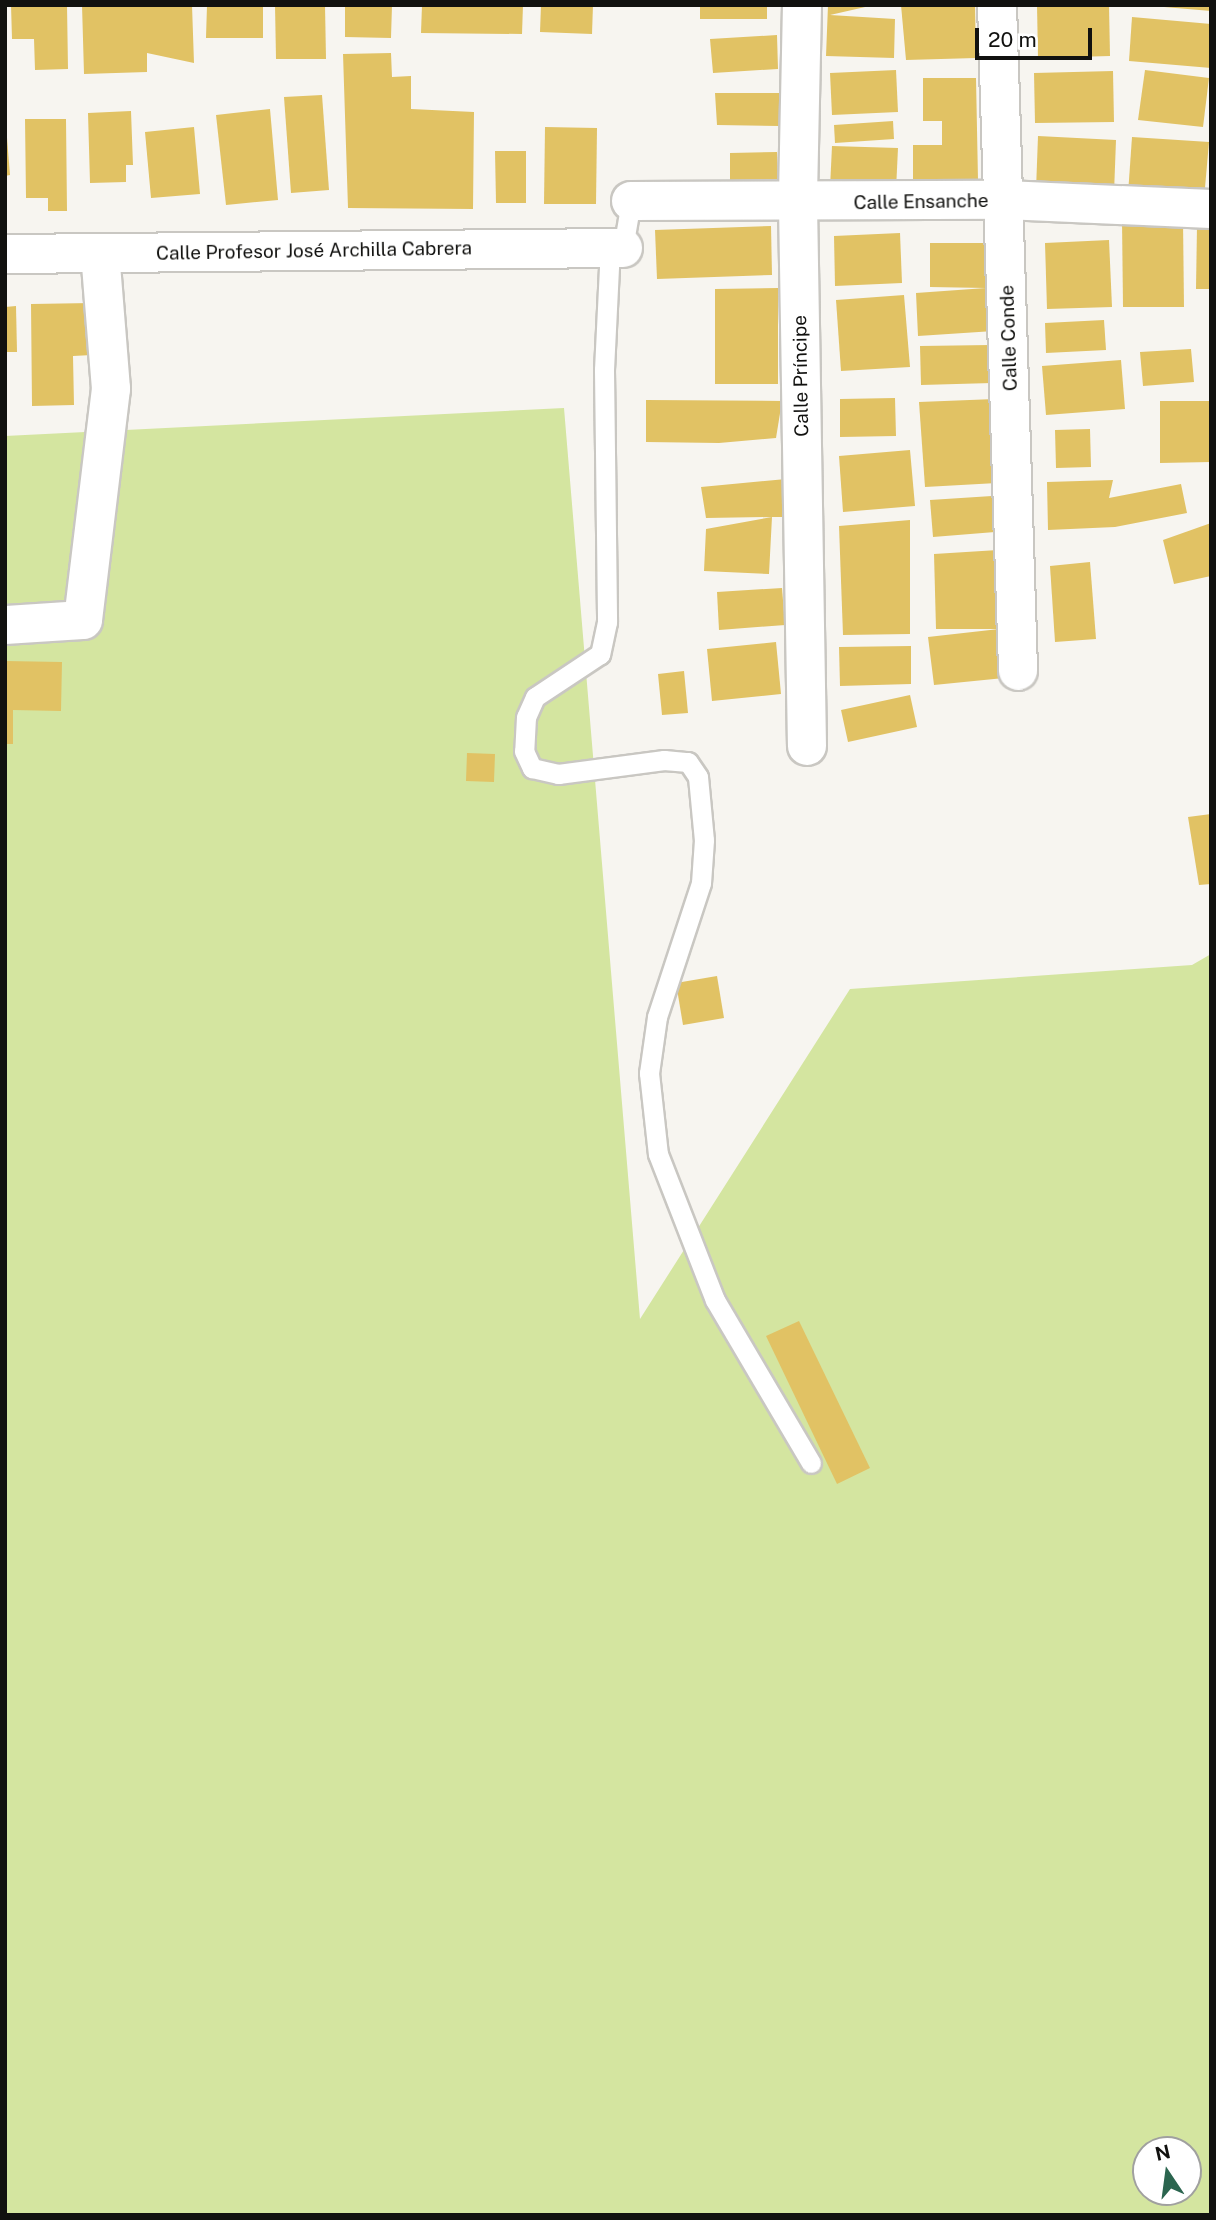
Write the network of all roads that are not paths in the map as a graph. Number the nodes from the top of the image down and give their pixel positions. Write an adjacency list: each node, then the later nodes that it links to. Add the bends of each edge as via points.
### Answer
1 (802, 5): 5 (street, Calle Príncipe)
2 (997, 5): 3 (street, Calle Conde)
3 (1005, 200): 5 (street, Calle Ensanche); 6 (street, Calle Ensanche); 11 (street, Calle Conde)
4 (631, 201): 5 (street, Calle Ensanche); 7 (lane)
5 (798, 204): 12 (street, Calle Príncipe)
6 (1211, 209)
7 (617, 248): 8 (street, Calle Profesor José Archilla Cabrera); 13 (lane, via 604,370 607,622 600,654 535,697 526,717 524,751 532,768 558,774 664,760 688,762 698,777 704,840 701,883 657,1017 649,1073 658,1154 715,1300)
8 (100, 253): 9 (street, Calle Profesor José Archilla Cabrera); 10 (street, via 111,389 83,620)
9 (5, 254)
10 (5, 625)
11 (1018, 671)
12 (807, 746)
13 (811, 1463)

